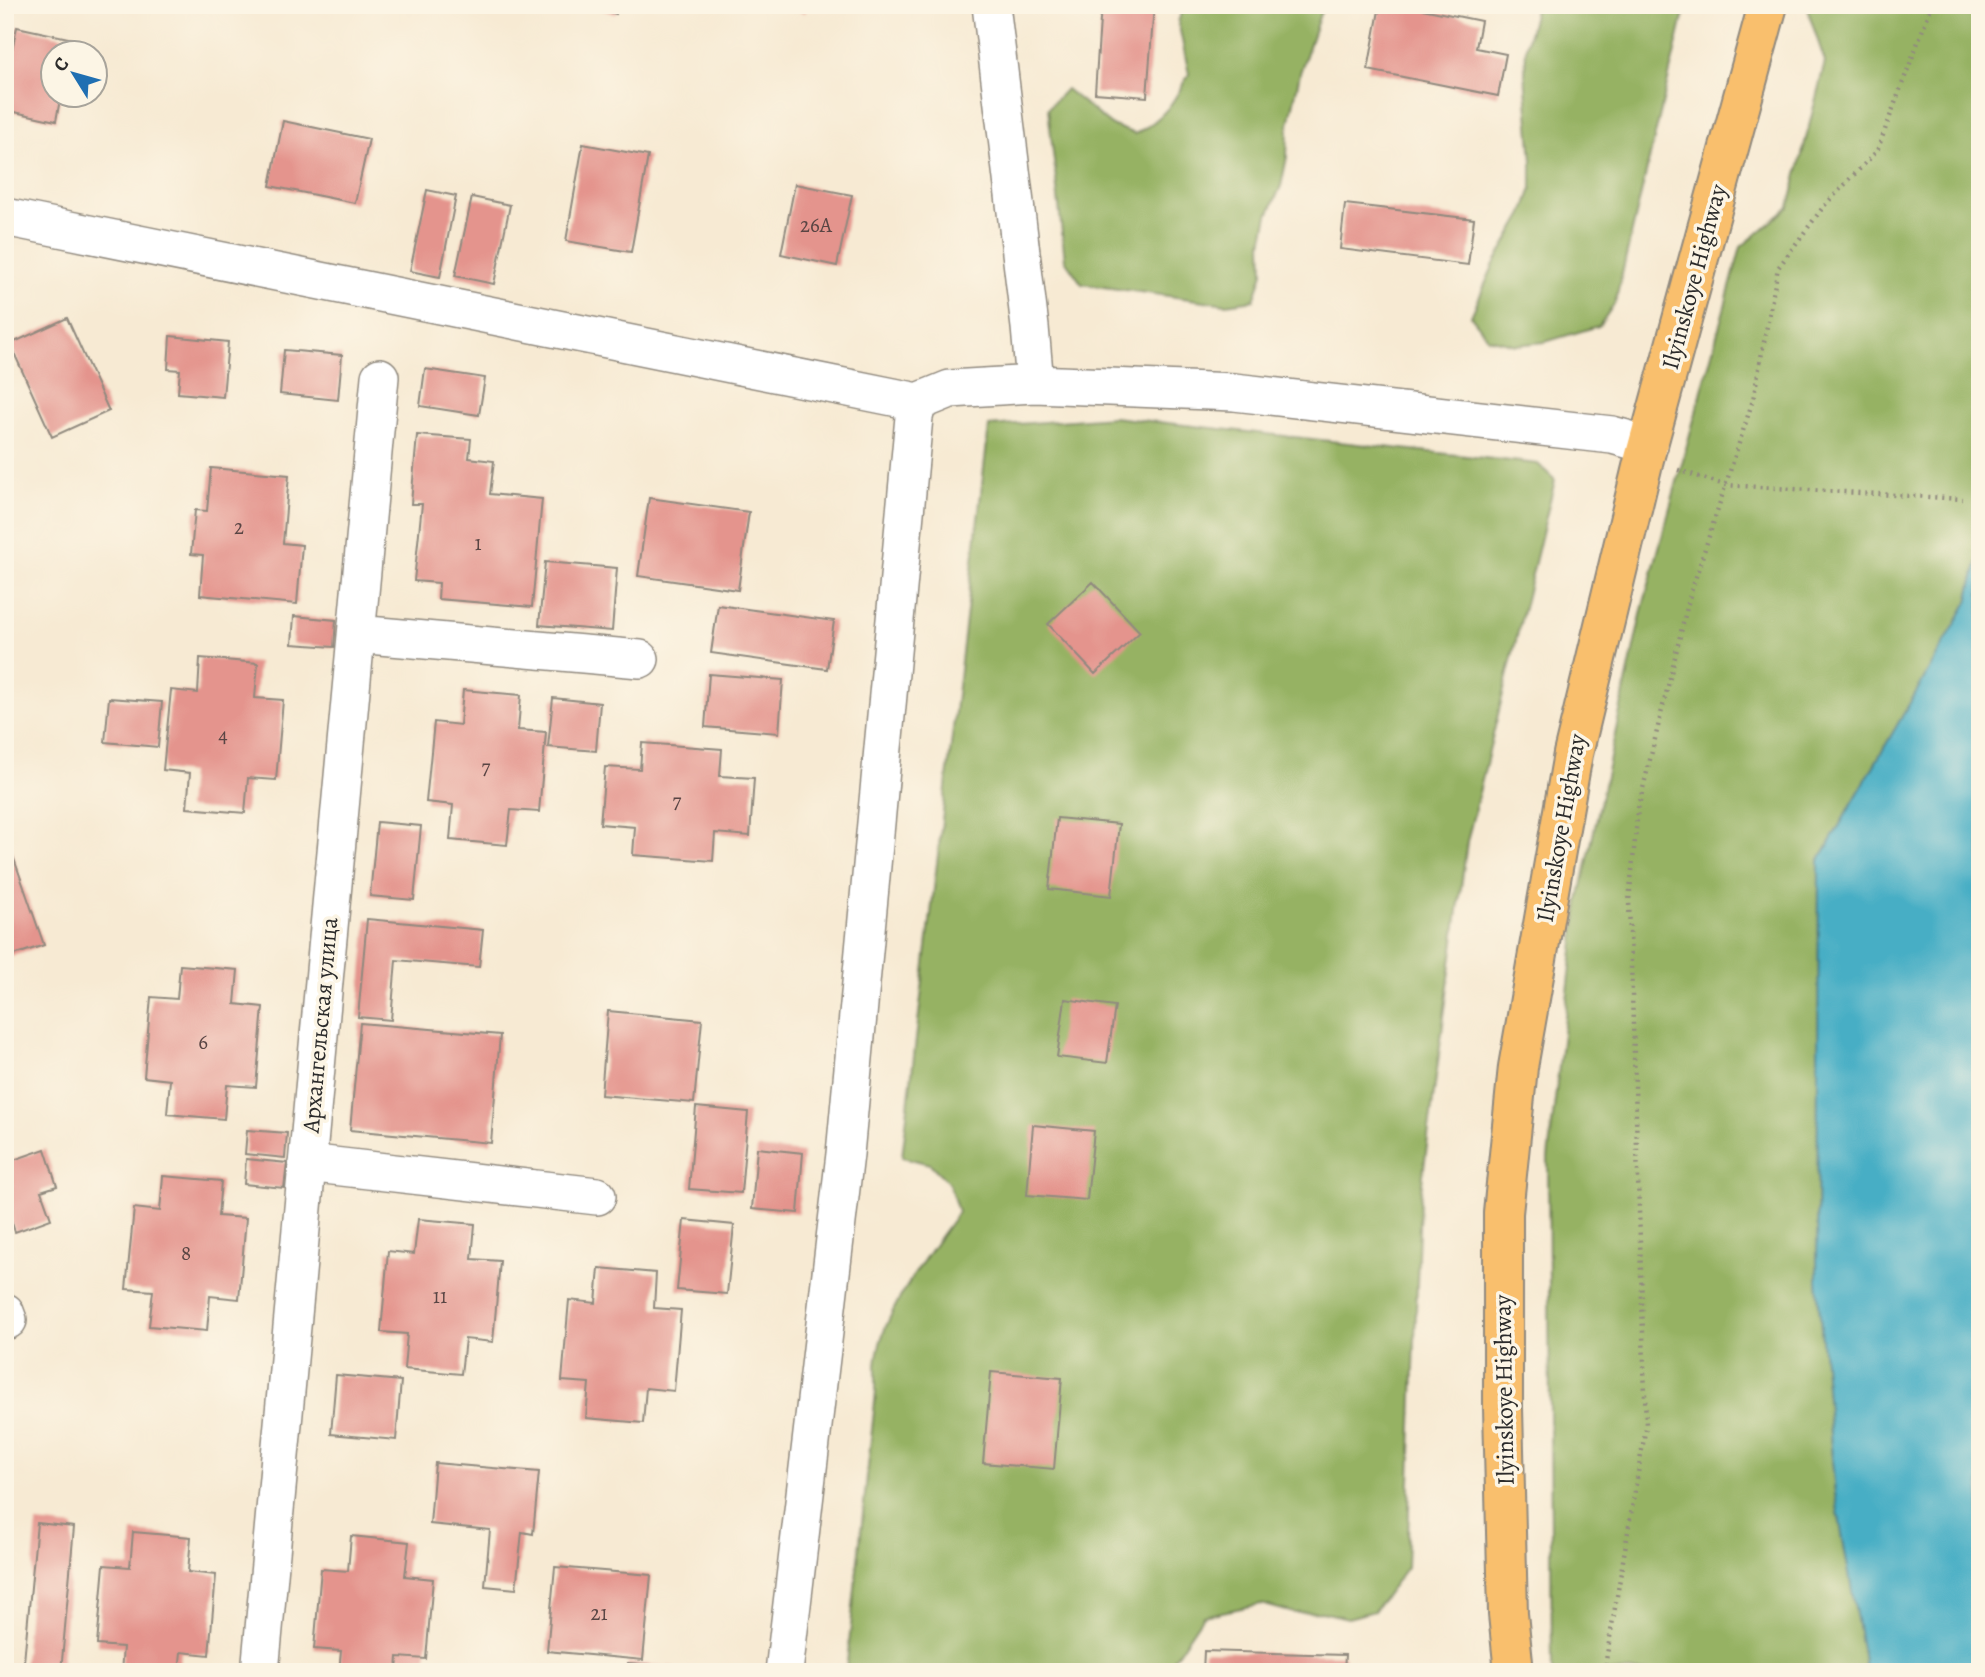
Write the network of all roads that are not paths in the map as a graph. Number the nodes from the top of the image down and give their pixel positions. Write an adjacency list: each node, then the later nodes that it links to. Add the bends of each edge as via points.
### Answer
1 (990, 5): 5 (street)
2 (1768, 5): 7 (main road, Ilyinskoye Highway)
3 (5, 217): 6 (street)
4 (380, 377): 8 (street, Архангельская улица)
5 (1035, 384): 6 (street, via 950,389); 7 (street, via 1234,392 1612,435)
6 (918, 402): 13 (street, via 845,1154)
7 (1646, 452): 14 (main road, Ilyinskoye Highway, via 1573,754 1518,1067 1503,1213 1503,1408 1508,1614)
8 (357, 634): 9 (street); 10 (street, Архангельская улица)
9 (640, 659)
10 (307, 1163): 11 (street); 12 (street, Архангельская улица)
11 (597, 1196)
12 (260, 1672)
13 (784, 1672)
14 (1514, 1672)

